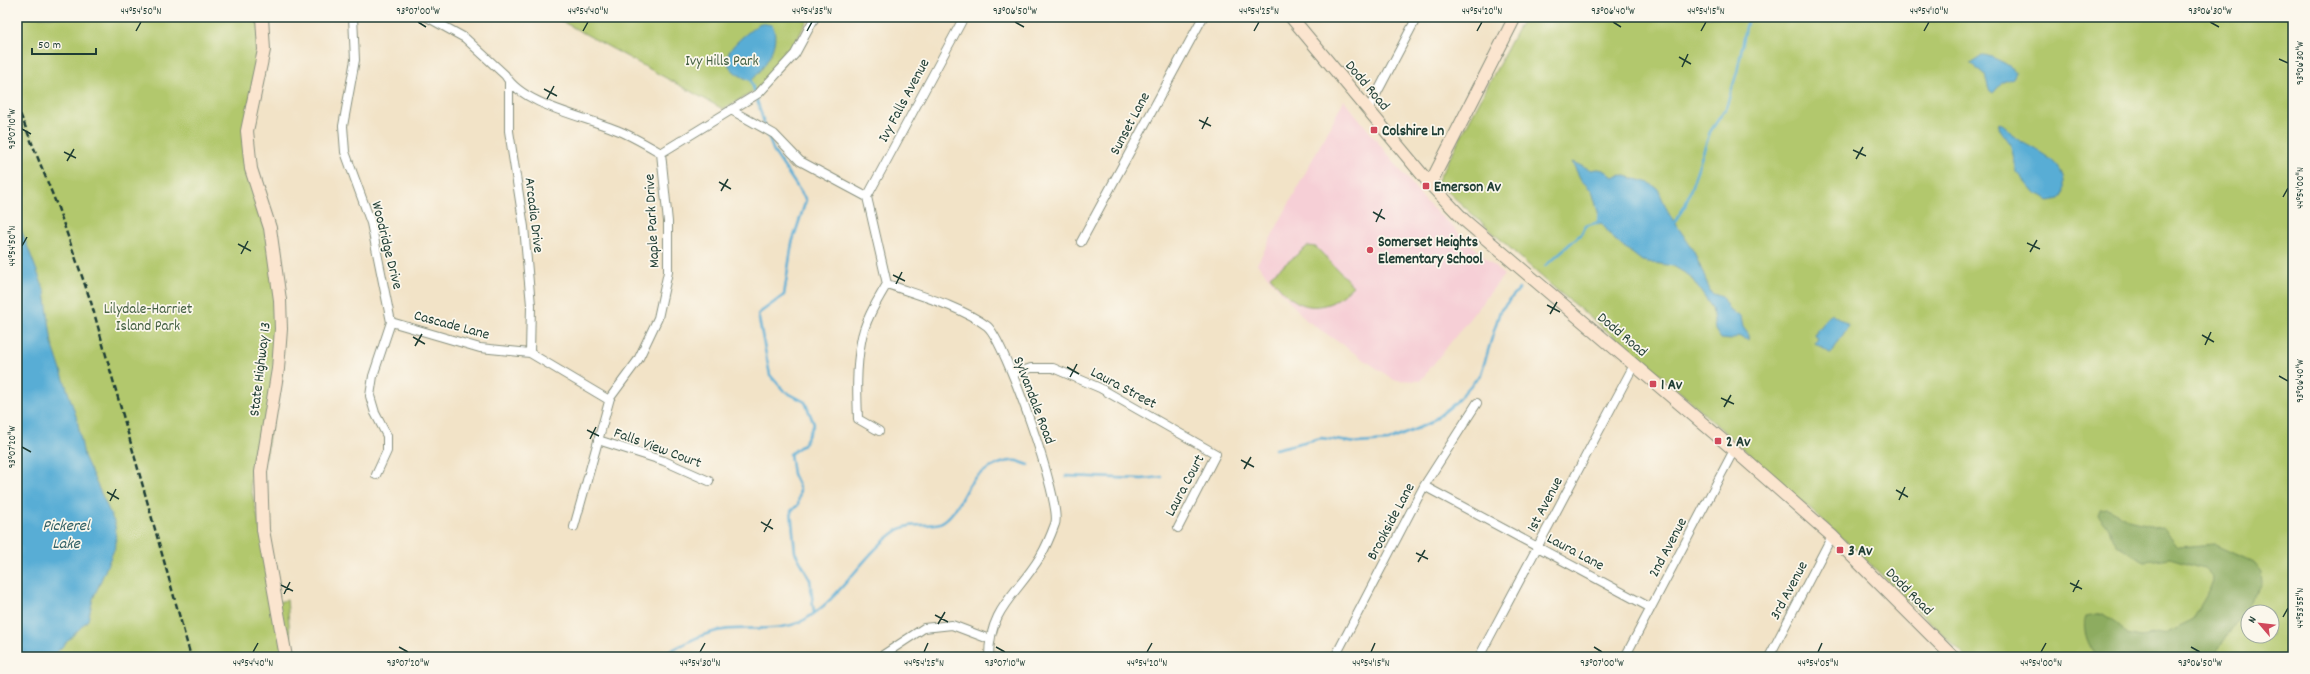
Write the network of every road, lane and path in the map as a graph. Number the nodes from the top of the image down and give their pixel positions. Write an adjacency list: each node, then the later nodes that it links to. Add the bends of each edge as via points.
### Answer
1 (262, 17): 37 (main road, State Highway 13, via 264,50 247,131 252,169 270,228 280,300 282,329 278,369 261,472 263,530)
2 (353, 17): 18 (street, Woodridge Drive, via 355,60 343,126 345,152 371,223)
3 (427, 17): 10 (street, via 465,38 505,75)
4 (815, 17): 11 (street, via 795,54 759,93)
5 (964, 17): 15 (street, Ivy Falls Avenue)
6 (1202, 17): 16 (street, Sunset Lane)
7 (1291, 17): 12 (main road, Dodd Road)
8 (1417, 17): 12 (street)
9 (1515, 17): 14 (main road)
10 (509, 82): 13 (street, via 545,106 624,133); 19 (street, Arcadia Drive, via 509,132 524,227 531,305)
11 (731, 110): 13 (street); 15 (street, via 774,134 800,161)
12 (1368, 110): 14 (main road, Dodd Road)
13 (661, 153): 22 (street, Maple Park Drive, via 668,222 668,272 658,318 638,360)
14 (1430, 184): 20 (main road, Dodd Road, via 1469,225)
15 (867, 197): 17 (street)
16 (1081, 242)
17 (887, 284): 21 (street, Sylvandale Road, via 962,312 988,327); 24 (street, via 875,305 861,341 857,380 858,419)
18 (391, 322): 19 (street, Cascade Lane, via 480,348); 28 (street, Woodridge Drive, via 373,376 370,396 387,436 387,451)
19 (530, 353): 22 (street, Cascade Lane, via 608,400)
20 (1634, 365): 26 (main road, Dodd Road); 34 (street, 1st Avenue)
21 (1013, 374): 27 (street, Laura Street, via 1031,368 1052,368 1100,388); 36 (street, Sylvandale Road, via 1051,488 1056,522 1040,558 1001,607)
22 (610, 398): 25 (street, Maple Park Drive)
23 (1477, 403): 30 (street, Brookside Lane)
24 (879, 431)
25 (598, 440): 29 (street, Falls View Court, via 664,461); 31 (street, Maple Park Drive)
26 (1734, 450): 33 (main road, Dodd Road); 35 (street, 2nd Avenue)
27 (1216, 454): 32 (street, Laura Court)
28 (376, 475)
29 (708, 481)
30 (1424, 486): 34 (street, Laura Lane); 40 (street, Brookside Lane)
31 (574, 527)
32 (1178, 528)
33 (1832, 536): 43 (street, 3rd Avenue); 44 (main road, Dodd Road)
34 (1537, 547): 35 (street, Laura Lane); 41 (street, 1st Avenue)
35 (1651, 608): 42 (street, 2nd Avenue)
36 (989, 639): 38 (street, via 952,625 924,628); 39 (street, Sylvandale Road)
37 (286, 657)
38 (880, 657)
39 (989, 657)
40 (1335, 657)
41 (1479, 657)
42 (1625, 657)
43 (1769, 657)
44 (1953, 657)

